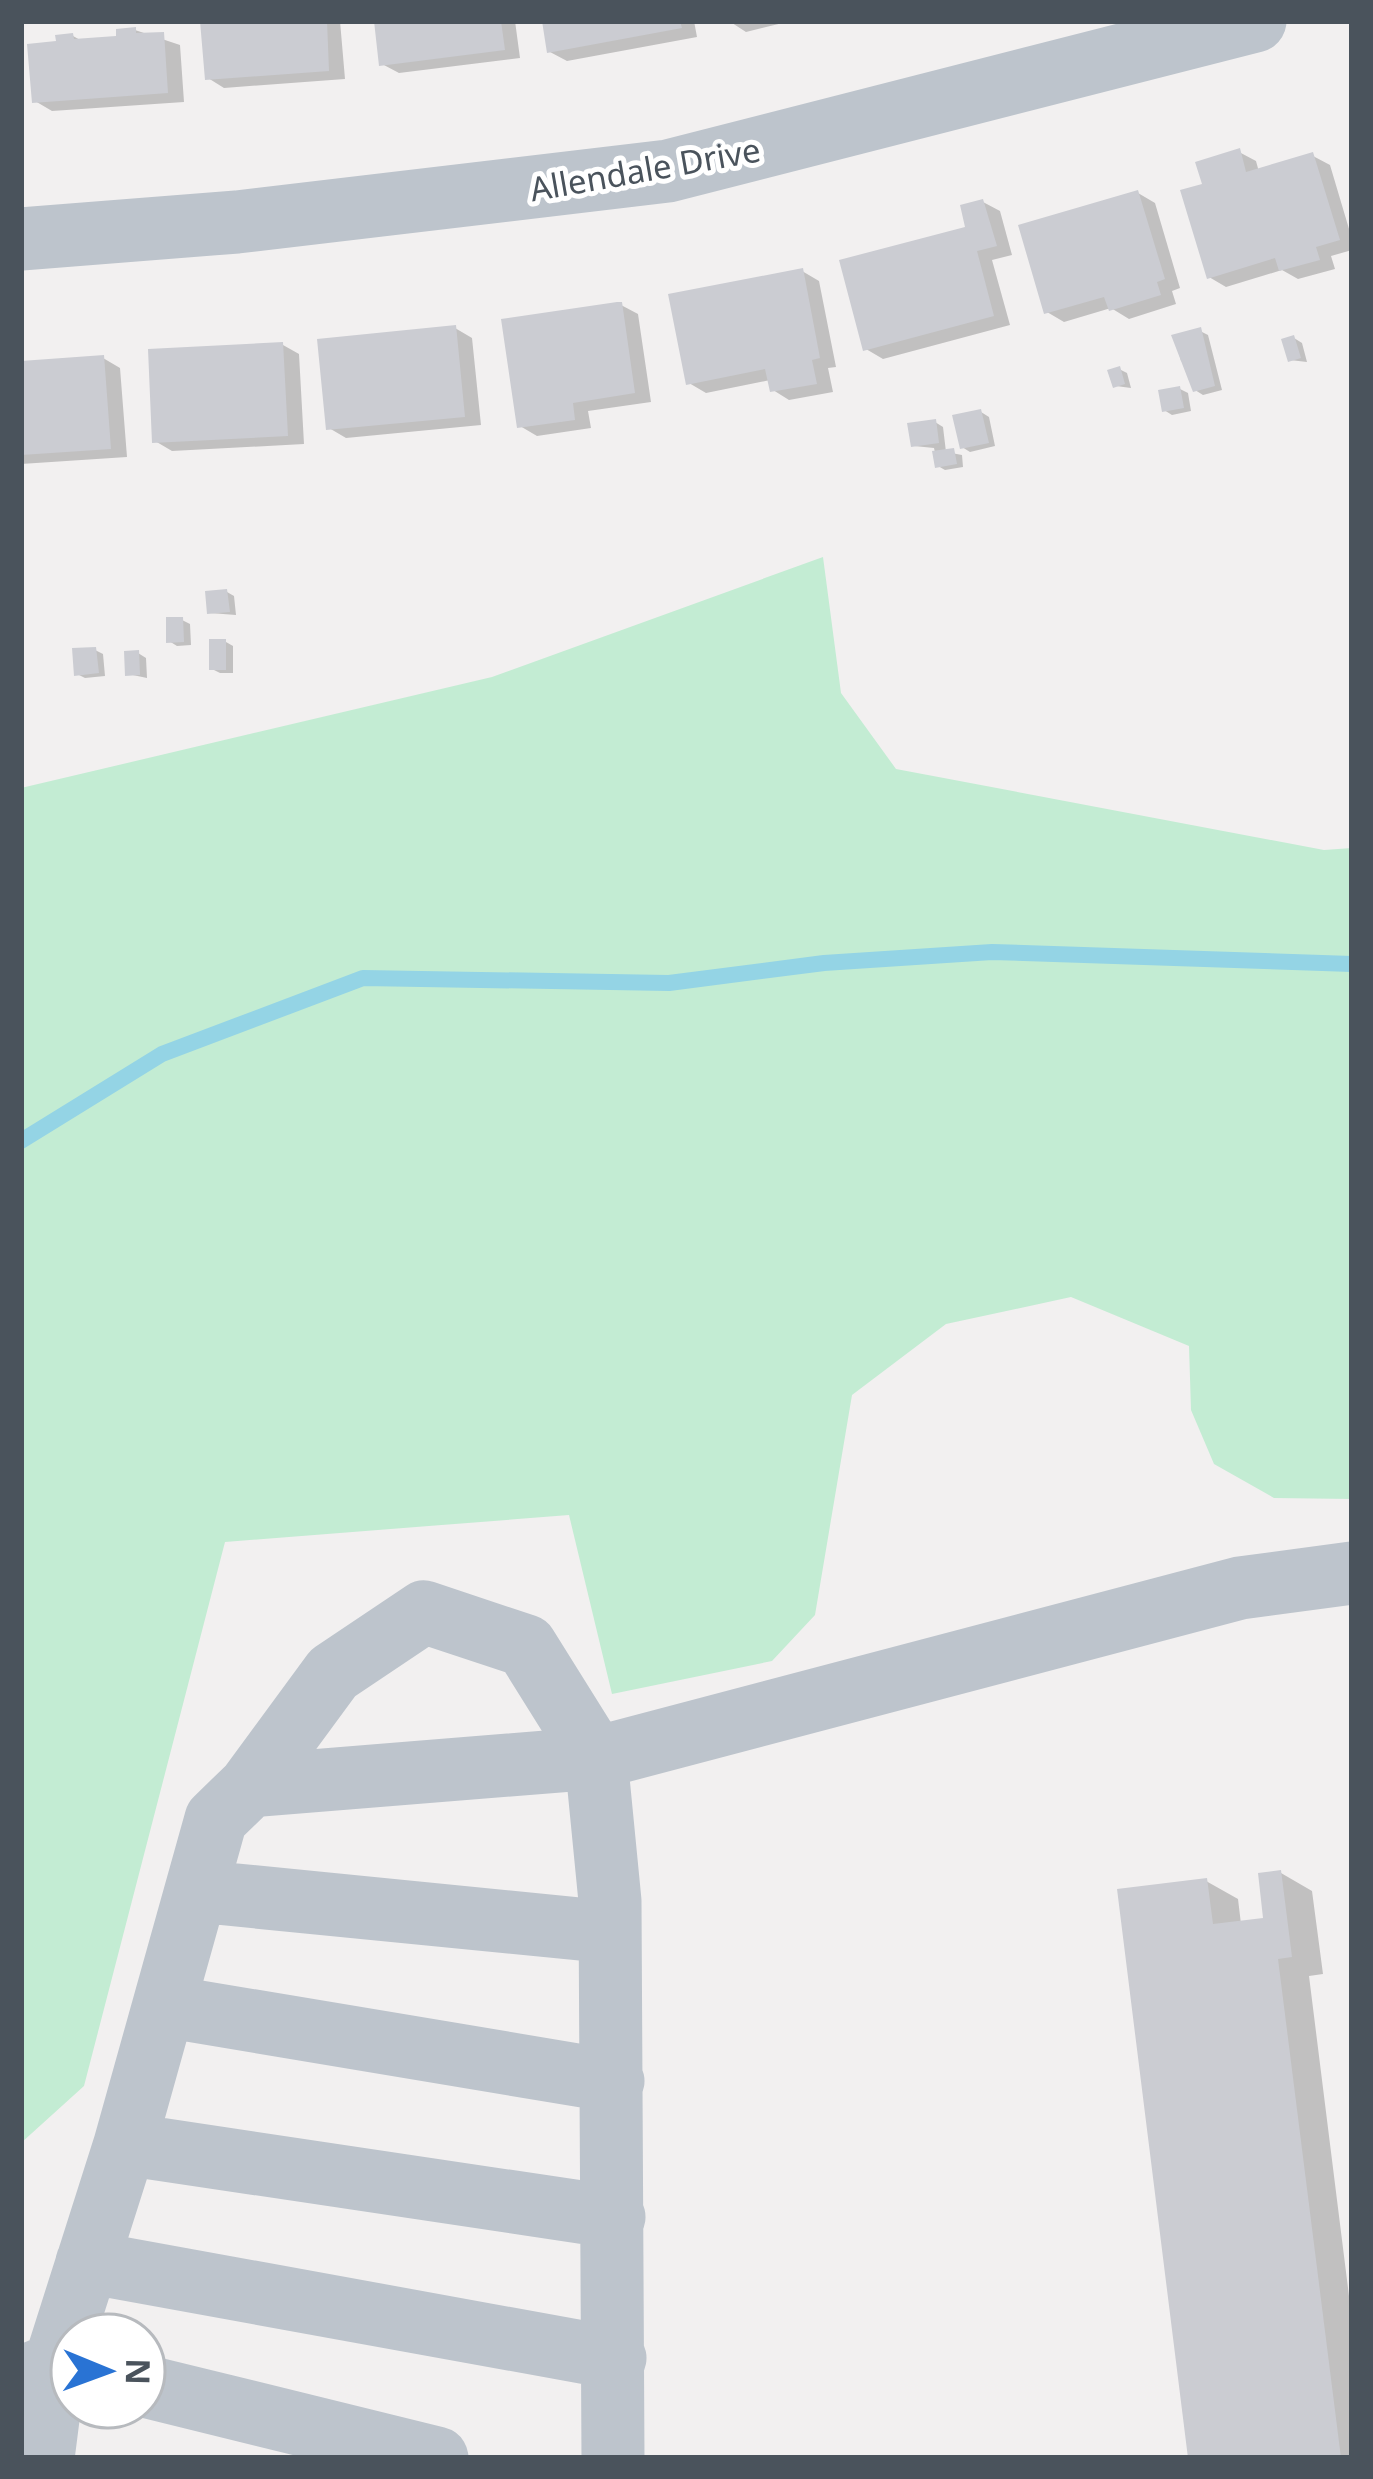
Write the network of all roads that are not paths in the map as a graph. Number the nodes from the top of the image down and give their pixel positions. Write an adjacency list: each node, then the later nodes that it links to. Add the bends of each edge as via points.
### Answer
1 (1255, 21): 2 (street, Allendale Drive, via 668,171 284,218)
2 (21, 239)
3 (1352, 1573): 4 (street, via 1240,1588)
4 (596, 1757): 5 (street); 5 (street, via 526,1646 424,1612 333,1673); 7 (street)
5 (250, 1786): 6 (street, via 216,1819)
6 (196, 1892): 7 (street); 8 (street)
7 (610, 1932): 9 (street)
8 (164, 2006): 9 (street); 10 (street)
9 (613, 2080): 11 (street)
10 (125, 2144): 11 (street); 12 (street)
11 (614, 2217): 14 (street)
12 (87, 2262): 13 (street); 14 (street)
13 (70, 2311)
14 (615, 2358): 19 (street)
15 (48, 2385): 17 (street)
16 (168, 2392): 18 (street)
17 (43, 2458)
18 (437, 2458)
19 (613, 2458)

